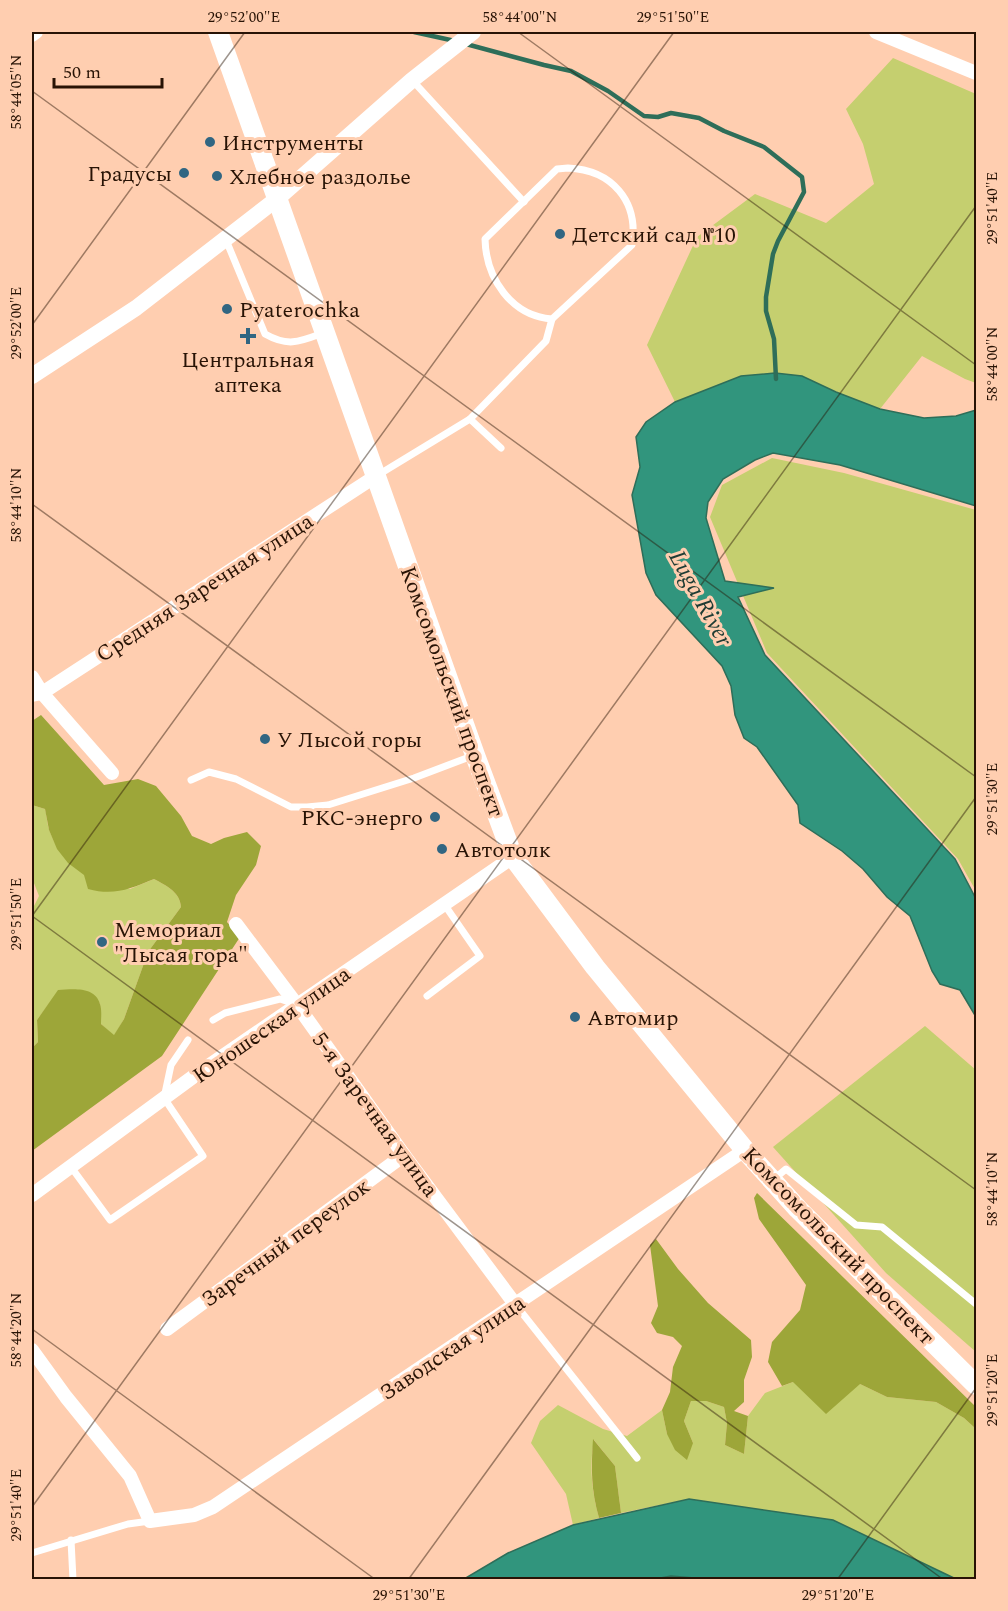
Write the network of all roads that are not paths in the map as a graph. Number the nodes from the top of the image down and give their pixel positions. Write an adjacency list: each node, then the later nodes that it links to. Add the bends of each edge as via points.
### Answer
1 (36, 32): 5 (street)
2 (218, 32): 8 (main road, Комсомольский проспект)
3 (473, 32): 7 (street)
4 (876, 32): 6 (street)
5 (32, 35)
6 (976, 73)
7 (412, 80): 8 (street); 9 (lane)
8 (278, 198): 10 (street); 12 (main road, Комсомольский проспект)
9 (524, 202): 11 (lane, via 485,239 487,261 510,300 530,314); 11 (lane, via 557,169 579,168 609,181 623,196 632,215 632,245)
10 (225, 238): 12 (lane, via 265,334 288,343); 13 (street, via 136,308)
11 (552, 319): 14 (lane, via 546,341)
12 (325, 332): 16 (main road, Комсомольский проспект)
13 (32, 376)
14 (470, 419): 15 (lane); 16 (lane)
15 (501, 448)
16 (376, 476): 18 (street, Средняя Заречная улица); 19 (main road, Комсомольский проспект)
17 (32, 677): 18 (street)
18 (37, 694): 20 (street)
19 (475, 755): 21 (lane, via 328,805 291,807 236,779 209,772); 22 (main road, Комсомольский проспект)
20 (111, 773)
21 (191, 780)
22 (513, 857): 23 (street, Юношеская улица); 30 (main road, Комсомольский проспект, via 595,967)
23 (444, 904): 25 (lane, via 480,956); 26 (street, Юношеская улица)
24 (236, 924): 26 (street, 5-я Заречная улица)
25 (427, 996)
26 (297, 1005): 27 (lane, via 280,999 225,1013); 29 (street, Юношеская улица); 31 (street, 5-я Заречная улица)
27 (213, 1020)
28 (188, 1040): 29 (lane, via 171,1065)
29 (164, 1098): 32 (street, Юношеская улица); 32 (lane, via 203,1156 110,1220)
30 (745, 1150): 33 (main road, Комсомольский проспект); 35 (street, Заводская улица)
31 (404, 1155): 35 (street, 5-я Заречная улица); 37 (street, Заречный переулок)
32 (71, 1167): 34 (street, Юношеская улица)
33 (772, 1181): 36 (lane, via 786,1169 856,1225 882,1227); 39 (main road, Комсомольский проспект)
34 (32, 1195)
35 (515, 1304): 40 (lane); 41 (street, Заводская улица, via 213,1507 194,1515)
36 (976, 1304)
37 (167, 1329)
38 (32, 1350): 41 (street, via 130,1476)
39 (976, 1385)
40 (637, 1458)
41 (150, 1521): 42 (lane)
42 (71, 1540): 43 (lane); 44 (lane)
43 (32, 1553)
44 (73, 1580)

